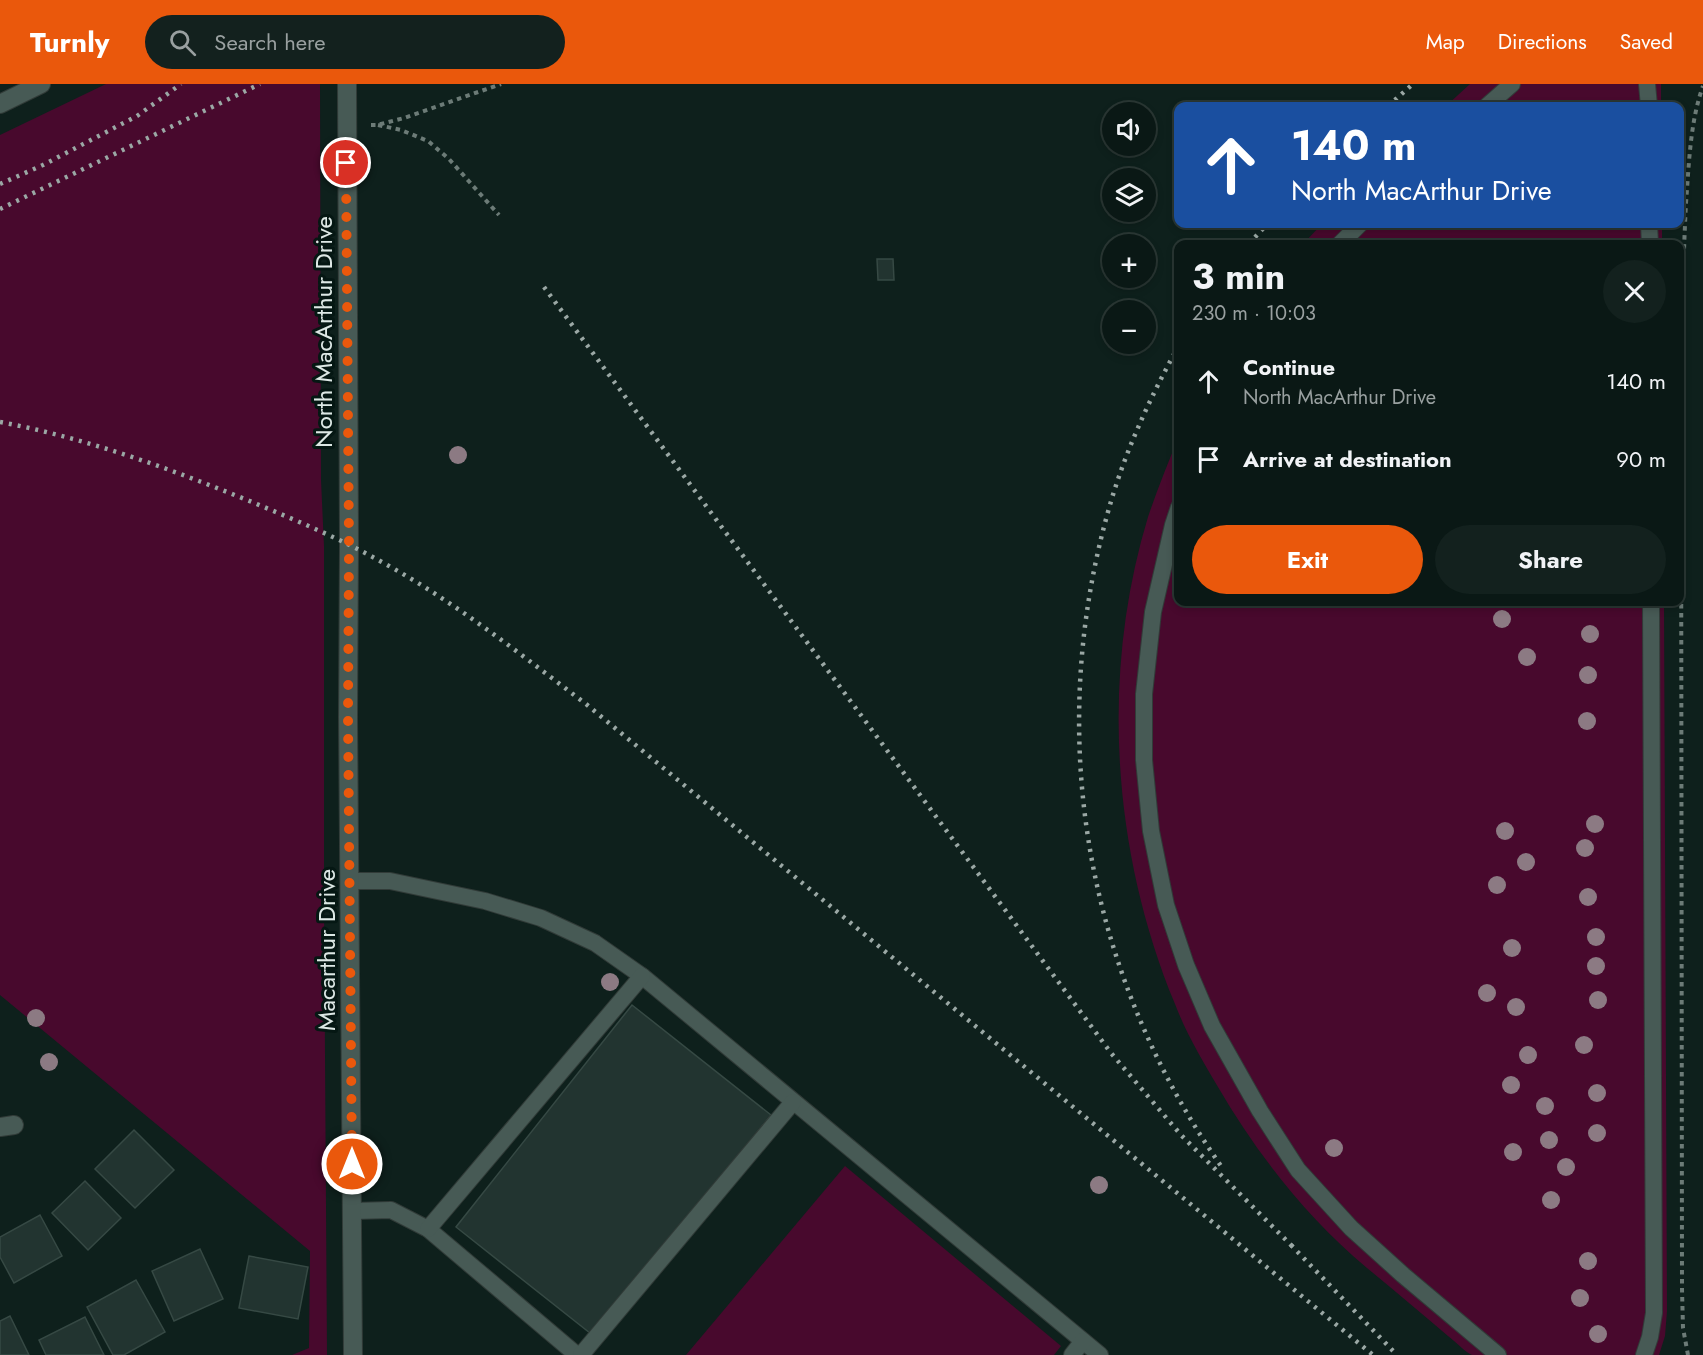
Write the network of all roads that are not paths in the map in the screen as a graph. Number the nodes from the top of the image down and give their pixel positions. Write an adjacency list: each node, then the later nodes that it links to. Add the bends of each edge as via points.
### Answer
1 (41, 84): 7 (main road)
2 (347, 84): 11 (main road, North MacArthur Drive)
3 (1512, 84): 5 (lane)
4 (1647, 84): 6 (lane)
5 (1492, 102)
6 (1649, 102)
7 (0, 104)
8 (1356, 228): 9 (lane)
9 (1344, 240)
10 (1174, 522): 23 (lane, via 1153,612 1144,694 1144,760 1151,831 1166,905 1186,965 1212,1026 1298,1170 1351,1228)
11 (349, 545): 13 (main road, Macarthur Drive)
12 (1651, 606): 24 (lane, via 1654,1313)
13 (351, 881): 14 (lane, via 390,881 542,918 595,943); 16 (main road, Macarthur Drive)
14 (642, 976): 15 (lane); 17 (lane)
15 (793, 1102): 18 (lane); 20 (lane)
16 (353, 1211): 17 (lane, via 391,1210); 19 (main road, Macarthur Drive)
17 (428, 1229): 20 (lane)
18 (1083, 1341): 21 (lane); 22 (lane)
19 (353, 1355)
20 (579, 1355)
21 (1072, 1355)
22 (1100, 1355)
23 (1498, 1355)
24 (1644, 1355)

